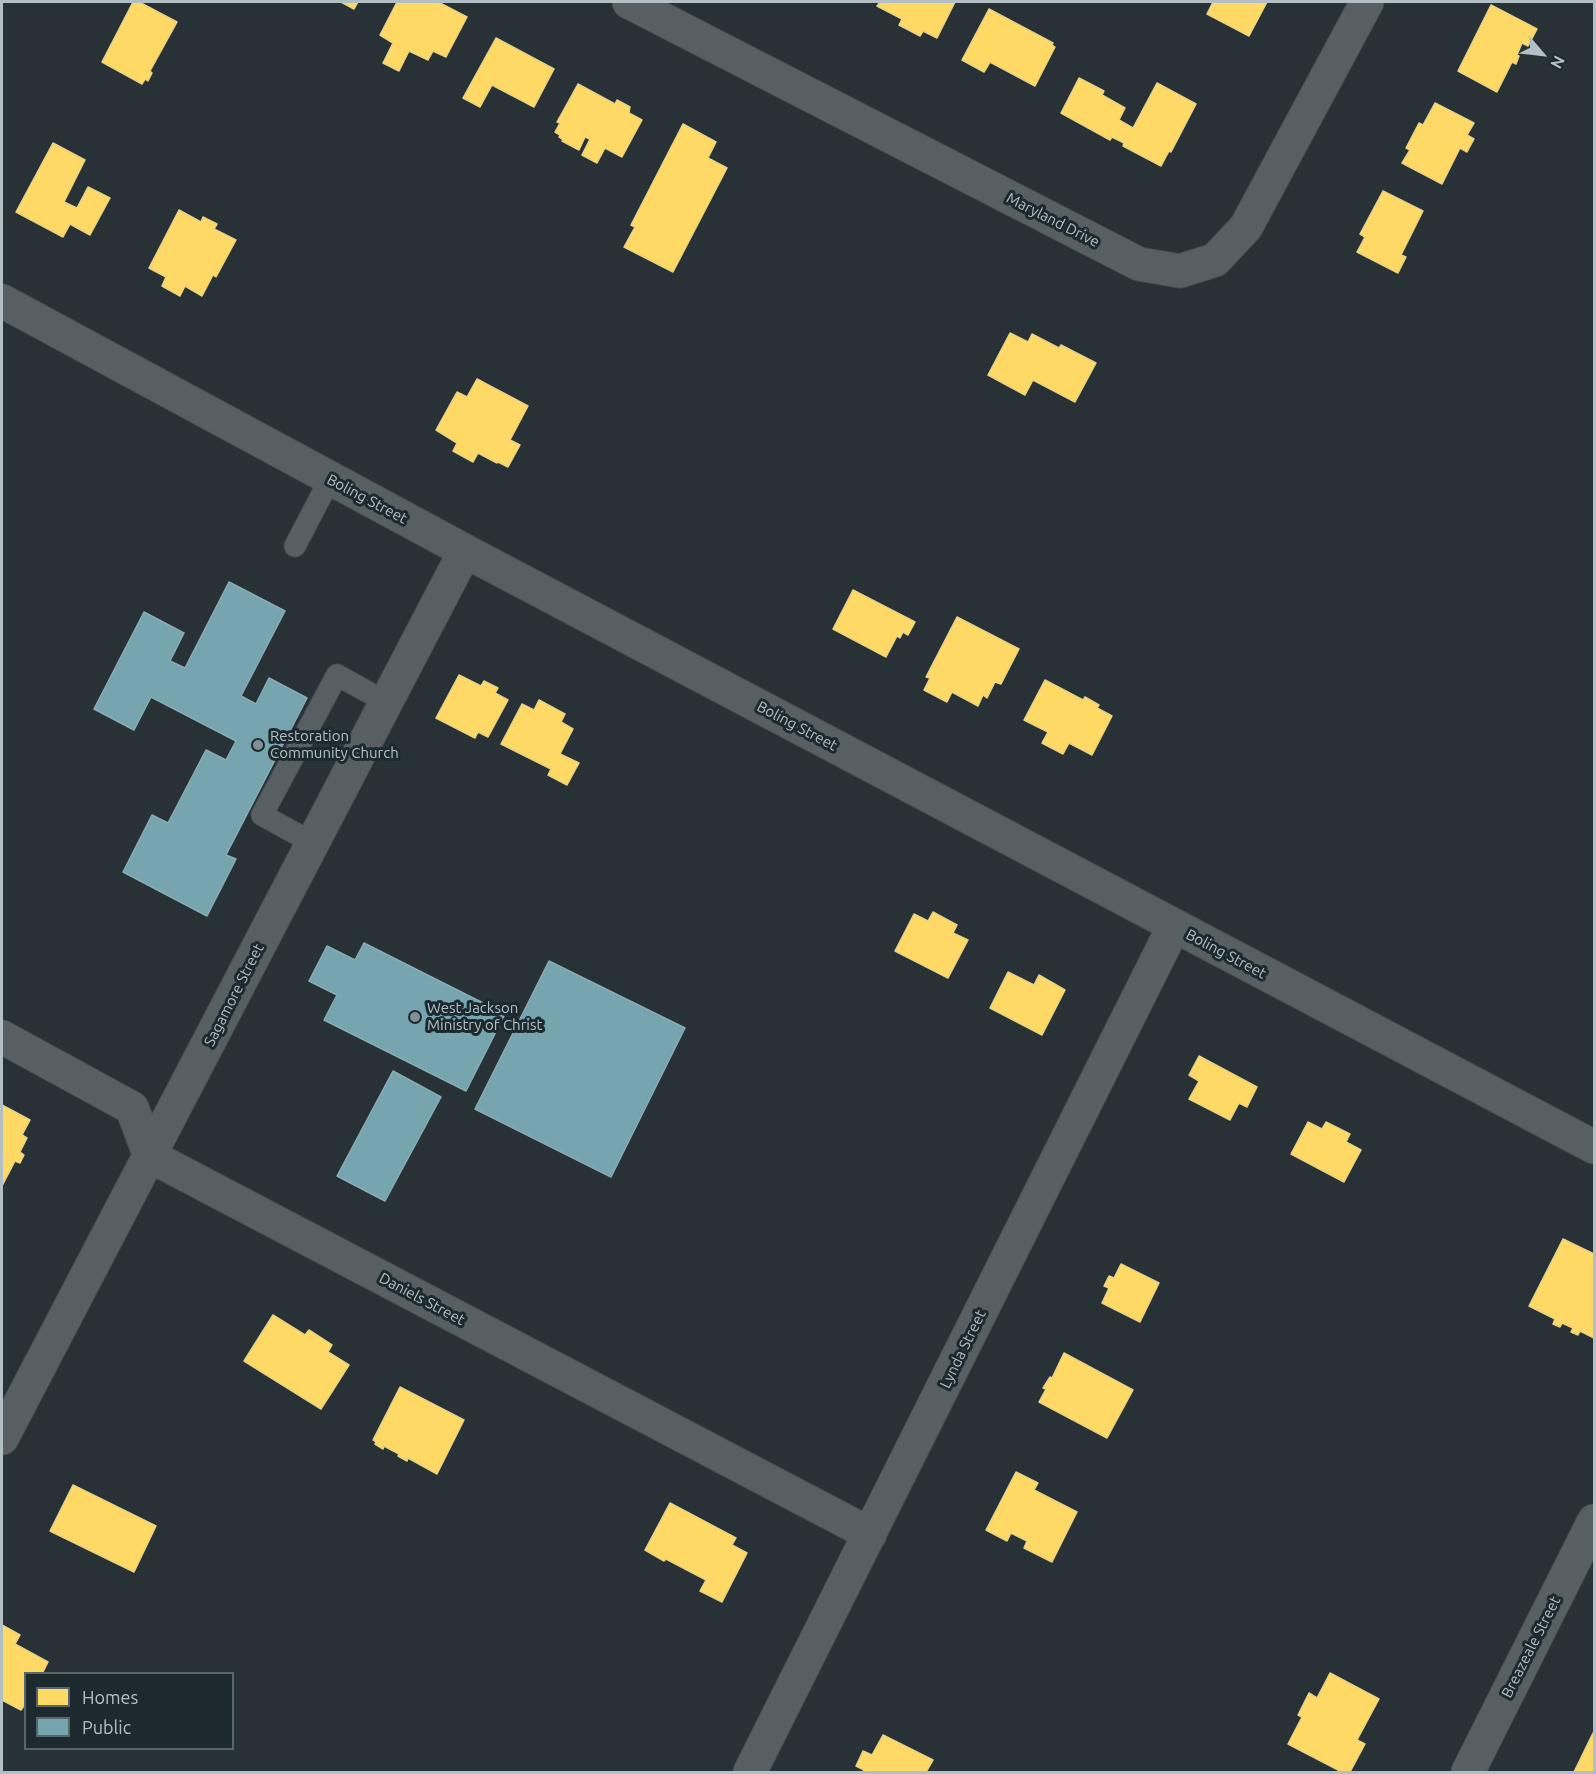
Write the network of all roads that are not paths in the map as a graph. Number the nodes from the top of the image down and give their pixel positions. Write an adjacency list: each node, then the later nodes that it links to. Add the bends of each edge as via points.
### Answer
1 (629, 2): 2 (street, Maryland Drive, via 1139,264 1180,271 1215,260 1246,227)
2 (1367, 2)
3 (2, 301): 4 (street, Boling Street)
4 (330, 479): 5 (lane); 6 (street, Boling Street)
5 (295, 546)
6 (465, 551): 7 (street, Sagamore Street); 9 (street, Boling Street)
7 (386, 702): 8 (street, Sagamore Street); 8 (lane, via 337,675 262,815)
8 (313, 843): 12 (street, Sagamore Street)
9 (1174, 926): 11 (street, Boling Street); 15 (street, Lynda Street)
10 (2, 1037): 12 (street, via 132,1108)
11 (1594, 1147)
12 (150, 1156): 13 (street, Sagamore Street); 15 (street, Daniels Street)
13 (2, 1438)
14 (1594, 1521): 17 (street, Breazeale Street)
15 (870, 1534): 16 (street, Lynda Street)
16 (750, 1773)
17 (1468, 1773)

